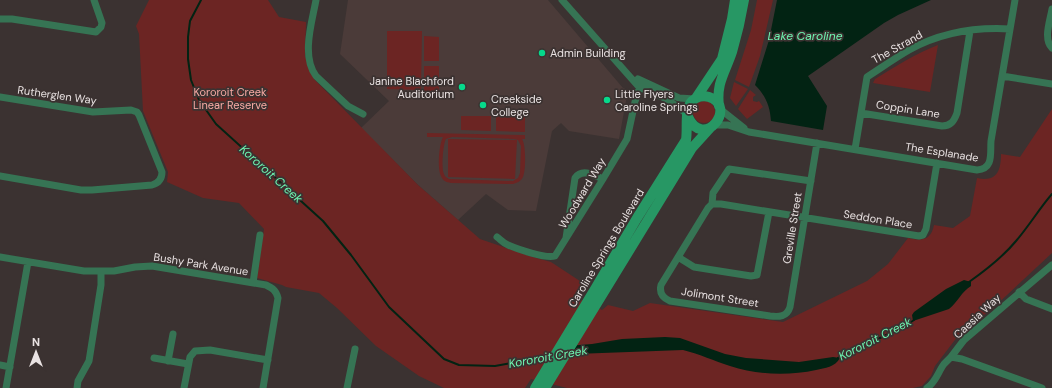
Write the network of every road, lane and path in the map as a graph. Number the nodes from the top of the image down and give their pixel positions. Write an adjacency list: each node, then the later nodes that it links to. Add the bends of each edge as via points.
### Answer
1 (94, 0): 10 (street, via 102,24 96,32)
2 (316, 0): 21 (street, via 308,54 313,71 348,106)
3 (562, 0): 15 (street)
4 (735, 0): 18 (main road, via 722,59)
5 (744, 0): 19 (main road, via 732,52 719,86)
6 (1015, 0): 11 (street, The Esplanade)
7 (1052, 9): 13 (street, via 1047,38)
8 (0, 13): 10 (street)
9 (0, 19): 10 (street)
10 (12, 19)
11 (1010, 29): 12 (street, The Strand); 14 (street, The Esplanade)
12 (970, 31): 20 (street, The Strand, via 947,35 909,50 868,77); 20 (street, Coppin Lane, via 957,113 952,124 942,126)
13 (1052, 48)
14 (1002, 76): 16 (street); 27 (street, The Esplanade, via 991,141 991,156 987,167 977,170)
15 (640, 84): 18 (street, via 679,98); 22 (street, via 667,99); 29 (street, Woodward Way, via 627,139)
16 (1052, 84)
17 (0, 97): 28 (street, Rutherglen Way, via 93,112 134,111 140,115 162,172 158,182 152,185 92,190)
18 (695, 98): 19 (main road, via 712,98); 22 (main road, via 689,106)
19 (719, 108): 23 (main road, via 719,118); 24 (street, The Esplanade)
20 (861, 113): 26 (street, The Strand)
21 (363, 114)
22 (687, 116): 23 (main road, via 690,122 700,129); 55 (main road, Caroline Springs Boulevard, via 686,140 575,322)
23 (713, 126): 24 (street, The Esplanade, via 728,125); 55 (main road, Caroline Springs Boulevard, via 692,148 552,377)
24 (749, 132): 25 (street, The Esplanade)
25 (817, 143): 26 (street, The Esplanade); 30 (street, Greville Street)
26 (855, 149): 27 (street, The Esplanade)
27 (937, 163): 33 (street, Seddon Place, via 923,235 915,236)
28 (0, 176)
29 (603, 179): 36 (street, Woodward Way); 36 (street, via 582,172 575,178)
30 (811, 181): 31 (street, via 729,169 713,193); 33 (street, Greville Street)
31 (712, 204): 32 (street); 38 (street)
32 (769, 212): 33 (street); 38 (street, via 757,276 694,266)
33 (805, 218): 45 (street, Greville Street, via 790,307)
34 (260, 235): 42 (street)
35 (497, 237): 36 (street, Woodward Way, via 508,245 551,257 555,256)
36 (566, 240)
37 (0, 257): 39 (street, Bushy Park Avenue)
38 (678, 257): 45 (street, Jolimont Street, via 660,291 663,297 670,301 778,317)
39 (28, 262): 41 (street, Bushy Park Avenue, via 84,272); 54 (street)
40 (1052, 265): 43 (street, Caesia Way)
41 (101, 272): 42 (street, Bushy Park Avenue, via 152,266); 57 (street, via 89,361)
42 (253, 283): 50 (street, Bushy Park Avenue, via 270,287 277,294)
43 (1019, 292): 44 (street, via 1026,299); 48 (street, Caesia Way, via 964,340)
44 (1052, 309)
45 (786, 314)
46 (173, 334): 51 (street)
47 (355, 349): 60 (street)
48 (951, 357): 61 (street, Caesia Way); 62 (street)
49 (154, 358): 51 (street)
50 (268, 360): 52 (street, via 200,350 192,354); 59 (street, Bushy Park Avenue)
51 (168, 361): 52 (street)
52 (188, 364): 58 (street)
53 (0, 365): 54 (street)
54 (10, 367): 56 (street)
55 (540, 385)
56 (6, 388)
57 (77, 388)
58 (184, 388)
59 (263, 388)
60 (347, 388)
61 (927, 388)
62 (1042, 388)

